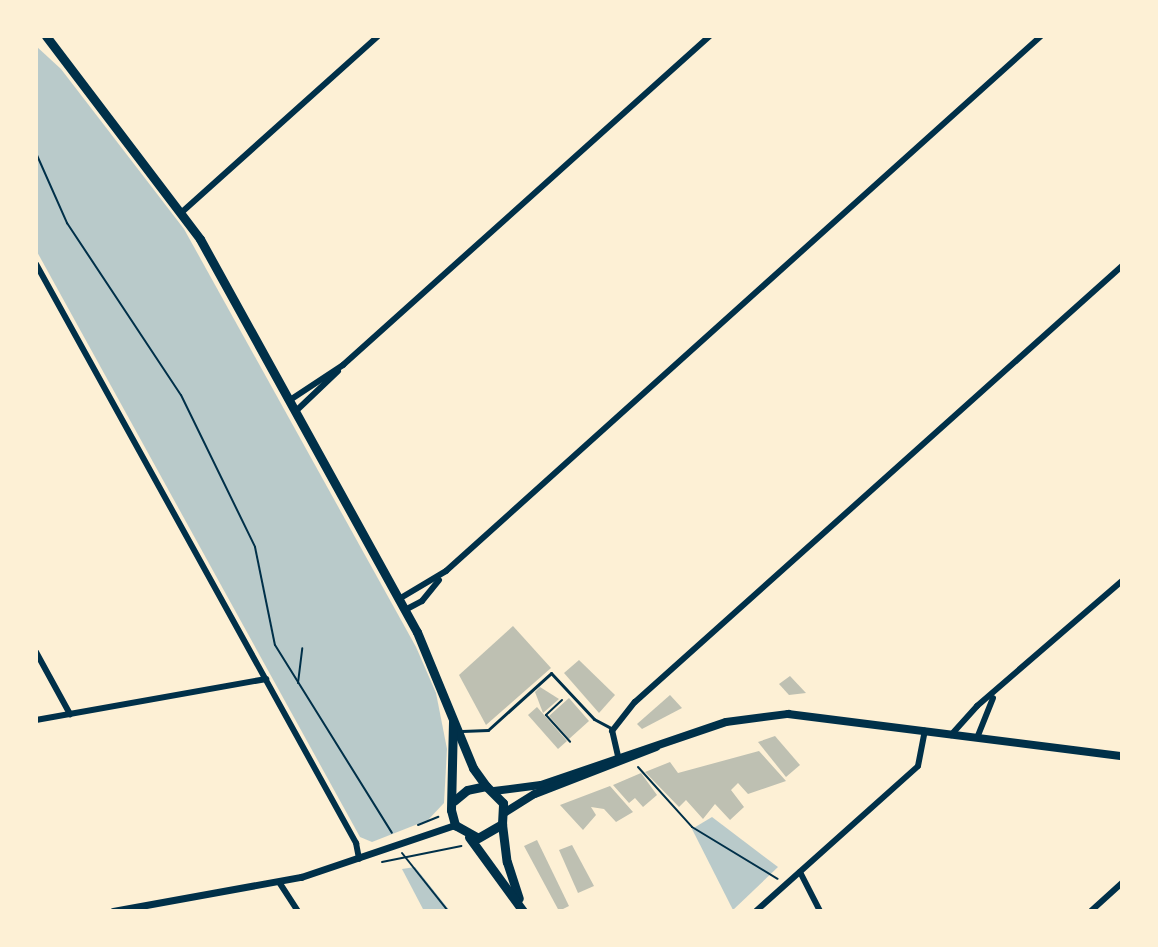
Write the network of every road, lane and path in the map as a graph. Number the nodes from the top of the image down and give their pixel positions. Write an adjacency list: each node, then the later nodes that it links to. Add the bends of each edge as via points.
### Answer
1 (46, 36): 6 (main road)
2 (378, 36): 6 (street)
3 (710, 36): 9 (street)
4 (1041, 36): 12 (street)
5 (36, 153): 19 (path, via 67,223 181,395 255,547 270,632)
6 (182, 212): 10 (main road)
7 (36, 264): 18 (street)
8 (1122, 266): 24 (street, via 635,702)
9 (343, 365): 10 (street); 11 (street, via 314,399)
10 (290, 400): 11 (main road)
11 (296, 411): 14 (main road)
12 (446, 571): 14 (street); 15 (street, via 422,601)
13 (1122, 581): 21 (street)
14 (399, 599): 15 (main road)
15 (405, 610): 25 (main road)
16 (302, 648): 19 (path)
17 (36, 652): 22 (street)
18 (266, 679): 22 (street); 41 (street, via 356,843)
19 (297, 684): 39 (path)
20 (570, 693): 24 (lane, via 594,719); 25 (lane, via 551,673 488,730); 30 (path, via 546,715)
21 (995, 695): 27 (street); 28 (street)
22 (70, 714): 23 (street)
23 (36, 720)
24 (613, 729): 31 (street)
25 (457, 730): 34 (main road, via 473,768); 35 (main road)
26 (925, 731): 27 (main road); 29 (main road, via 788,714 726,722); 42 (street, via 918,766)
27 (951, 735): 28 (main road)
28 (977, 738): 32 (main road)
29 (670, 740): 31 (main road); 33 (main road)
30 (570, 742)
31 (618, 756): 34 (main road, via 541,785)
32 (1122, 756)
33 (634, 759): 36 (main road, via 535,794); 45 (path, via 692,827)
34 (490, 788): 35 (main road, via 467,790); 36 (main road)
35 (454, 801): 37 (main road)
36 (503, 819): 38 (main road, via 488,837); 49 (main road, via 507,862)
37 (455, 825): 38 (main road); 39 (street)
38 (469, 837): 40 (path, via 465,845); 49 (main road)
39 (398, 847): 40 (path); 41 (street)
40 (406, 857): 41 (path, via 390,863); 48 (path)
41 (359, 859): 43 (street)
42 (800, 872): 45 (street); 51 (street)
43 (279, 882): 46 (street); 47 (street)
44 (1122, 883): 52 (street)
45 (786, 884): 50 (street)
46 (113, 911)
47 (298, 911)
48 (448, 911)
49 (524, 911)
50 (756, 911)
51 (820, 911)
52 (1091, 911)

